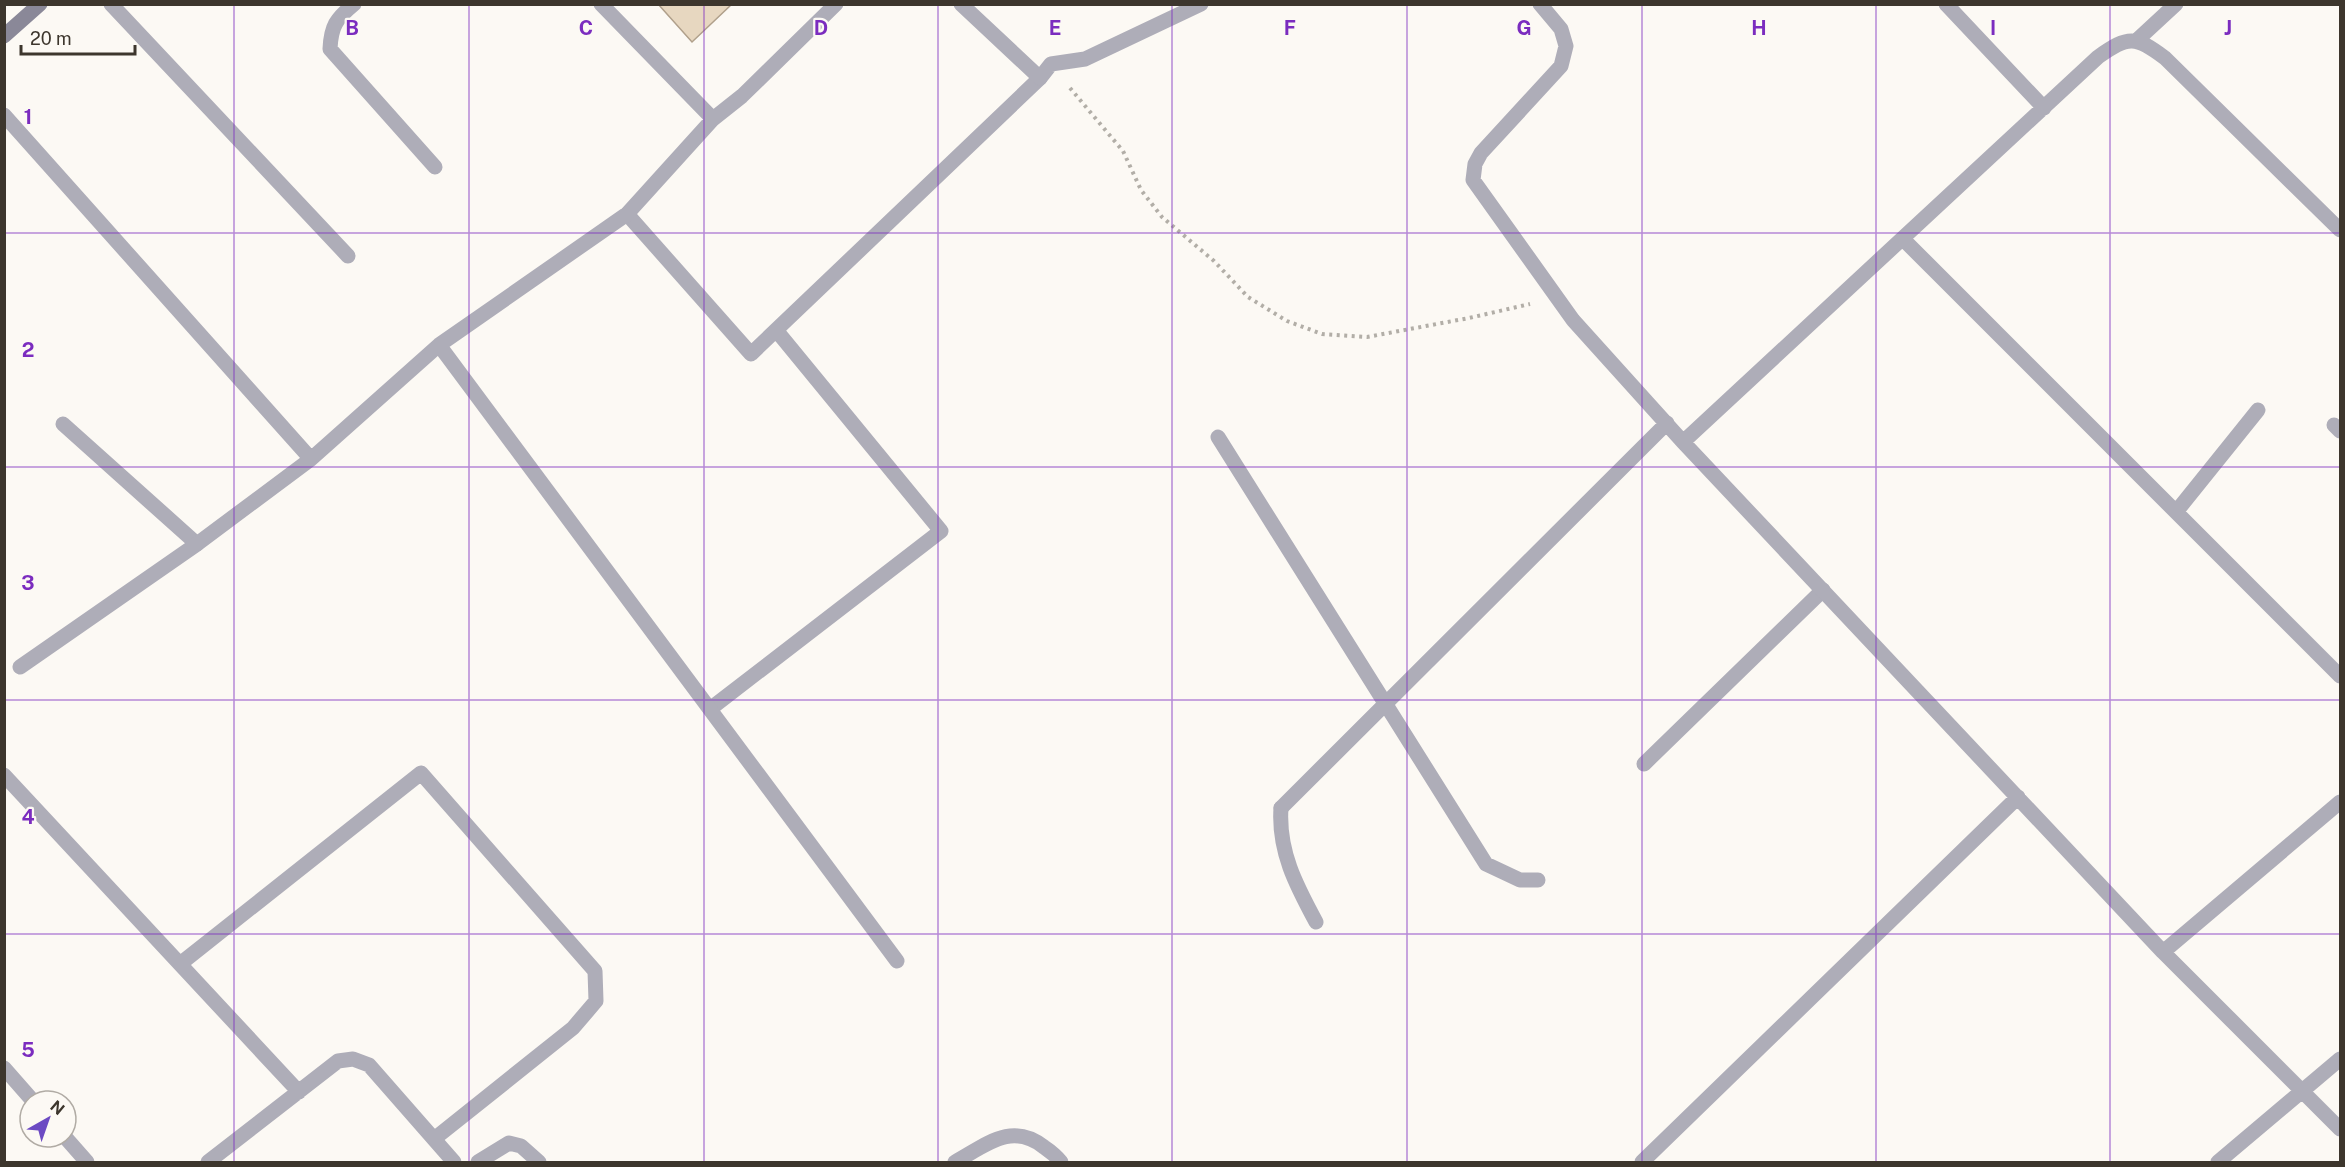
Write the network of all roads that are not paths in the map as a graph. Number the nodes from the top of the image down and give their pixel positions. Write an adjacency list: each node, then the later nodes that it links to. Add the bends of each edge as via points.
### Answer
1 (40, 4): 11 (street)
2 (111, 4): 21 (street)
3 (354, 4): 17 (street, via 331,31 330,49)
4 (601, 4): 16 (street)
5 (836, 4): 16 (street, via 742,96)
6 (961, 4): 13 (street)
7 (1201, 4): 13 (street, via 1085,59 1051,64)
8 (1540, 4): 25 (street, via 1561,29 1566,46 1561,66 1480,153 1473,180 1573,320)
9 (1946, 4): 14 (street)
10 (2176, 4): 12 (street)
11 (4, 36)
12 (2136, 41): 14 (street, via 2120,41 2098,57); 19 (street, via 2165,58)
13 (1040, 78): 22 (street)
14 (2044, 108): 20 (street)
15 (4, 115): 29 (street)
16 (713, 119): 18 (street)
17 (435, 167)
18 (627, 214): 22 (street, via 751,354); 23 (street)
19 (2340, 230)
20 (1903, 239): 28 (street); 30 (street)
21 (348, 256)
22 (776, 330): 36 (street, via 941,531)
23 (439, 345): 29 (street); 36 (street)
24 (2258, 410): 30 (street)
25 (1667, 423): 28 (street); 35 (street)
26 (63, 424): 31 (street)
27 (1218, 437): 35 (street)
28 (1683, 442): 32 (street)
29 (311, 459): 31 (street)
30 (2176, 512): 34 (street)
31 (196, 544): 33 (street)
32 (1823, 590): 37 (street); 39 (street)
33 (20, 667)
34 (2340, 676)
35 (1386, 704): 41 (street, via 1486,864 1520,880); 42 (street, via 1281,808 1280,827 1287,863)
36 (710, 709): 44 (street)
37 (1644, 764)
38 (4, 775): 45 (street)
39 (2018, 797): 43 (street); 61 (street)
40 (2340, 802): 43 (street)
41 (1538, 880)
42 (1316, 922)
43 (2163, 952): 49 (street)
44 (897, 961)
45 (180, 964): 50 (street); 52 (street, via 421,773 596,971 596,1001 573,1028)
46 (2340, 1059): 49 (street)
47 (4, 1068): 48 (street)
48 (22, 1089)
49 (2303, 1089): 51 (street); 62 (street)
50 (299, 1092): 52 (street, via 338,1061 353,1059 369,1065); 55 (street)
51 (2340, 1129)
52 (434, 1139): 56 (street)
53 (76, 1149): 54 (street)
54 (87, 1162)
55 (208, 1162)
56 (454, 1162)
57 (478, 1162): 58 (street, via 509,1143 521,1146)
58 (539, 1162)
59 (955, 1162): 60 (street, via 1003,1136 1016,1134 1041,1144)
60 (1061, 1162)
61 (1642, 1162)
62 (2218, 1162)

